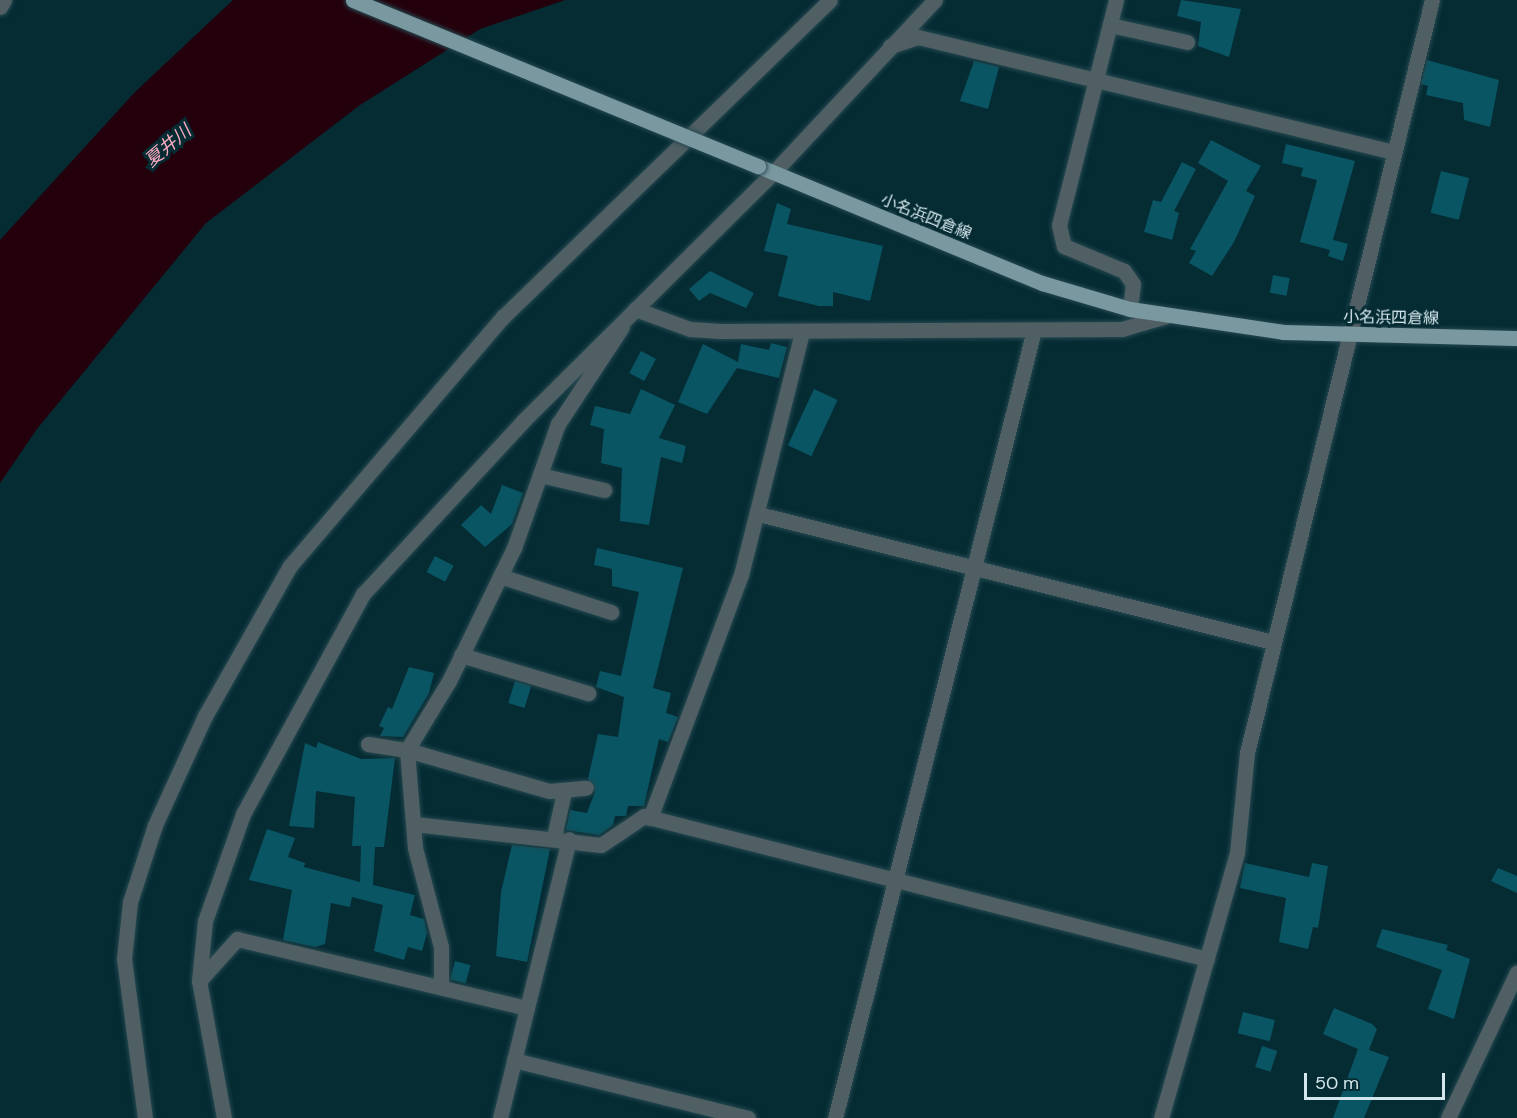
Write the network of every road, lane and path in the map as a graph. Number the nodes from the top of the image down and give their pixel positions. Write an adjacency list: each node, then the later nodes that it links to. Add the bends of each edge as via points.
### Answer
1 (4, 0): 7 (street)
2 (353, 0): 13 (main road, 小名浜四倉線, bridge)
3 (830, 0): 45 (street, via 503,317 290,566 205,716 155,825 130,903 124,959)
4 (935, 0): 10 (street)
5 (1116, 0): 8 (street)
6 (1432, 0): 12 (street)
7 (0, 7)
8 (1110, 25): 9 (street); 11 (street)
9 (1187, 42)
10 (888, 46): 11 (street, via 918,37); 13 (street)
11 (1096, 80): 12 (street); 15 (street, via 1059,225 1064,246 1124,271 1132,284)
12 (1394, 152): 20 (street)
13 (773, 173): 14 (street); 15 (main road, 小名浜四倉線, via 1042,284)
14 (635, 309): 17 (street); 19 (street, via 690,329)
15 (1130, 309): 16 (main road, 小名浜四倉線)
16 (1166, 316): 18 (street, via 1122,329); 20 (main road, 小名浜四倉線, via 1245,328)
17 (623, 321): 22 (street, via 621,336 567,407); 41 (street, via 363,594 243,814 205,921)
18 (1034, 330): 19 (street); 25 (street)
19 (802, 332): 24 (street)
20 (1351, 335): 21 (main road, 小名浜四倉線); 28 (street)
21 (1517, 338)
22 (540, 475): 23 (street); 26 (street)
23 (604, 490)
24 (758, 514): 25 (street); 35 (street, via 741,575)
25 (974, 567): 28 (street); 38 (street)
26 (500, 576): 27 (street); 29 (street)
27 (611, 612)
28 (1273, 642): 39 (street, via 1247,753 1237,853)
29 (461, 655): 30 (street); 32 (street)
30 (588, 693)
31 (368, 744): 32 (street)
32 (407, 750): 34 (street); 36 (street)
33 (586, 788): 34 (street)
34 (564, 792): 37 (street)
35 (650, 818): 37 (street, via 634,818 601,845); 38 (street)
36 (414, 824): 37 (street); 42 (street, via 441,947)
37 (561, 838): 43 (street)
38 (895, 882): 39 (street); 49 (street)
39 (1207, 959): 50 (street)
40 (1517, 972): 51 (street)
41 (199, 981): 42 (street, via 237,939); 46 (street)
42 (441, 987): 43 (street)
43 (527, 1008): 44 (street)
44 (514, 1060): 47 (street); 48 (street)
45 (146, 1118)
46 (224, 1118)
47 (500, 1118)
48 (748, 1118)
49 (835, 1118)
50 (1161, 1118)
51 (1448, 1118)

